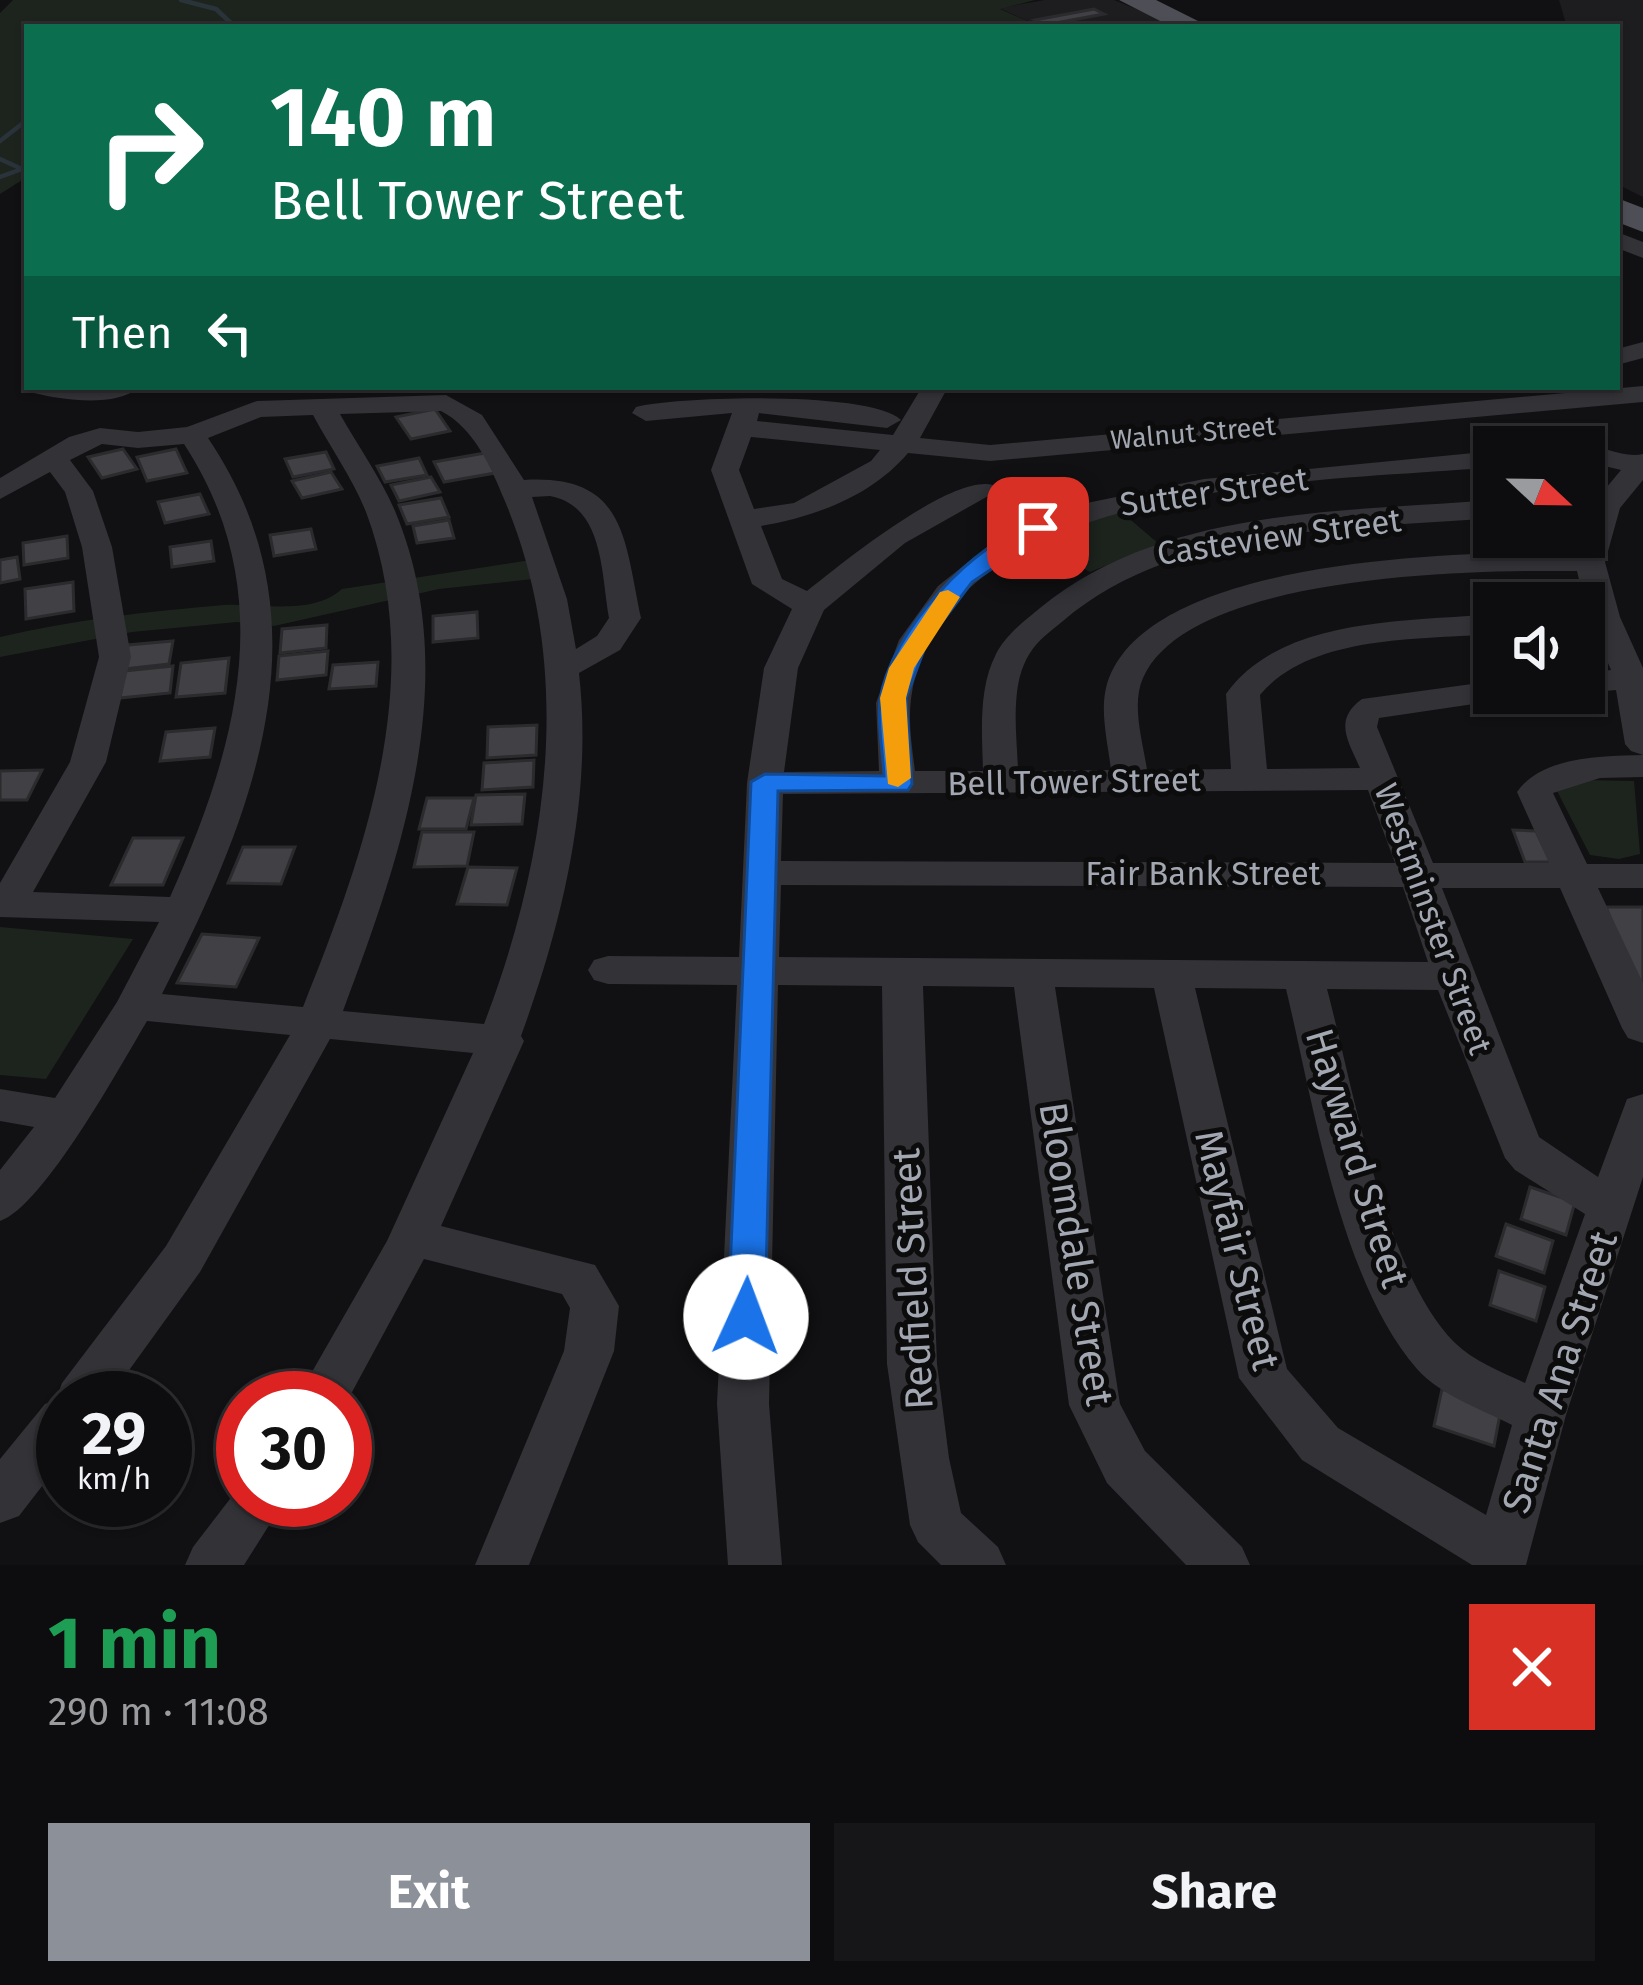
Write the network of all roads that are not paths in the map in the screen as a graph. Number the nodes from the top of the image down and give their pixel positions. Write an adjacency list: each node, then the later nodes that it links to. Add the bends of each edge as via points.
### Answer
1 (1133, 0): 2 (main road)
2 (1189, 24)
3 (56, 390): 4 (street)
4 (97, 390)
5 (939, 390): 12 (street)
6 (1432, 390): 12 (street, via 1039,427)
7 (1643, 394): 19 (street, Walnut Street)
8 (236, 401): 9 (street, via 257,409); 13 (street)
9 (302, 401): 20 (street, via 456,406); 58 (street, via 371,493 392,544 409,662 403,758 374,878)
10 (646, 413): 11 (street, via 698,402)
11 (747, 416): 12 (street); 14 (street, Walnut Street); 24 (street, via 725,470)
12 (917, 424): 14 (street)
13 (192, 435): 16 (street, via 100,436); 49 (street, via 214,466 250,554 259,614 228,810)
14 (896, 447): 19 (street, Walnut Street); 24 (street, via 881,467 802,510)
15 (1605, 457): 18 (street)
16 (55, 459): 21 (street); 48 (street, via 79,490 97,547 115,657 88,762)
17 (1473, 461): 25 (street, Sutter Street, via 1114,504)
18 (1640, 464): 22 (street)
19 (987, 472): 25 (street); 29 (street)
20 (516, 489): 32 (street, via 545,563); 32 (street, via 565,487 599,506 625,618 607,645)
21 (0, 490)
22 (1605, 496)
23 (1473, 511): 41 (street, Casteview Street, via 1162,551 1061,600 1013,652 1000,703)
24 (743, 520): 29 (street, via 768,584)
25 (1038, 528): 43 (street, Sutter Street, via 964,577 915,641 893,698)
26 (1590, 558): 27 (street)
27 (1590, 562): 28 (street); 42 (street, via 1514,559 1304,583 1251,591 1194,614 1153,638 1121,688)
28 (1591, 582)
29 (810, 605): 40 (street, via 781,668)
30 (1473, 627): 39 (street, via 1319,645 1263,669 1243,694)
31 (1605, 635): 33 (street)
32 (564, 668): 60 (street, via 561,814 535,943)
33 (1631, 678): 34 (street); 36 (street)
34 (1605, 680)
35 (1473, 694): 38 (street, Westminster Street, via 1363,714 1360,727)
36 (1643, 744)
37 (1643, 766): 46 (street, via 1600,767 1538,785)
38 (1383, 779): 39 (street, Bell Tower Street); 45 (street, Westminster Street)
39 (1250, 780): 42 (street, Bell Tower Street)
40 (765, 782): 43 (street, Bell Tower Street); 44 (street)
41 (1001, 782): 42 (street, Bell Tower Street); 43 (street, Bell Tower Street)
42 (1131, 782)
43 (898, 784)
44 (762, 873): 45 (street, Fair Bank Street); 50 (street)
45 (1420, 874): 46 (street, Fair Bank Street); 56 (street, Westminster Street)
46 (1570, 876): 47 (street, Fair Bank Street); 59 (street)
47 (1643, 876)
48 (4, 904): 49 (street)
49 (183, 910): 57 (street)
50 (760, 969): 51 (street); 53 (street); 76 (street, via 743,1404)
51 (608, 970)
52 (1032, 972): 53 (street); 54 (street); 78 (street, Bloomdale Street, via 1095,1405 1126,1467)
53 (902, 973): 77 (street, Redfield Street, via 912,1364 923,1458 938,1526)
54 (1171, 973): 55 (street); 73 (street, Mayfair Street, via 1264,1378 1320,1444)
55 (1303, 974): 56 (street); 69 (street, Hayward Street, via 1378,1251 1406,1316 1438,1358)
56 (1451, 976): 65 (street, Westminster Street, via 1521,1147)
57 (136, 1006): 58 (street); 63 (street)
58 (316, 1025): 60 (street); 67 (street, via 183,1259)
59 (1643, 1028)
60 (503, 1041): 66 (street)
61 (0, 1105): 63 (street)
62 (1643, 1110): 65 (street, Santa Ana Street)
63 (62, 1115): 64 (street)
64 (0, 1203)
65 (1612, 1208): 69 (street, Santa Ana Street)
66 (413, 1238): 68 (street); 75 (street, via 578,1279 595,1306 590,1351)
67 (100, 1371)
68 (337, 1371)
69 (1540, 1415): 73 (street, Santa Ana Street)
70 (36, 1454): 71 (street)
71 (0, 1499)
72 (239, 1527): 74 (street)
73 (1501, 1559)
74 (212, 1565)
75 (502, 1565)
76 (755, 1565)
77 (979, 1565)
78 (1222, 1565)

